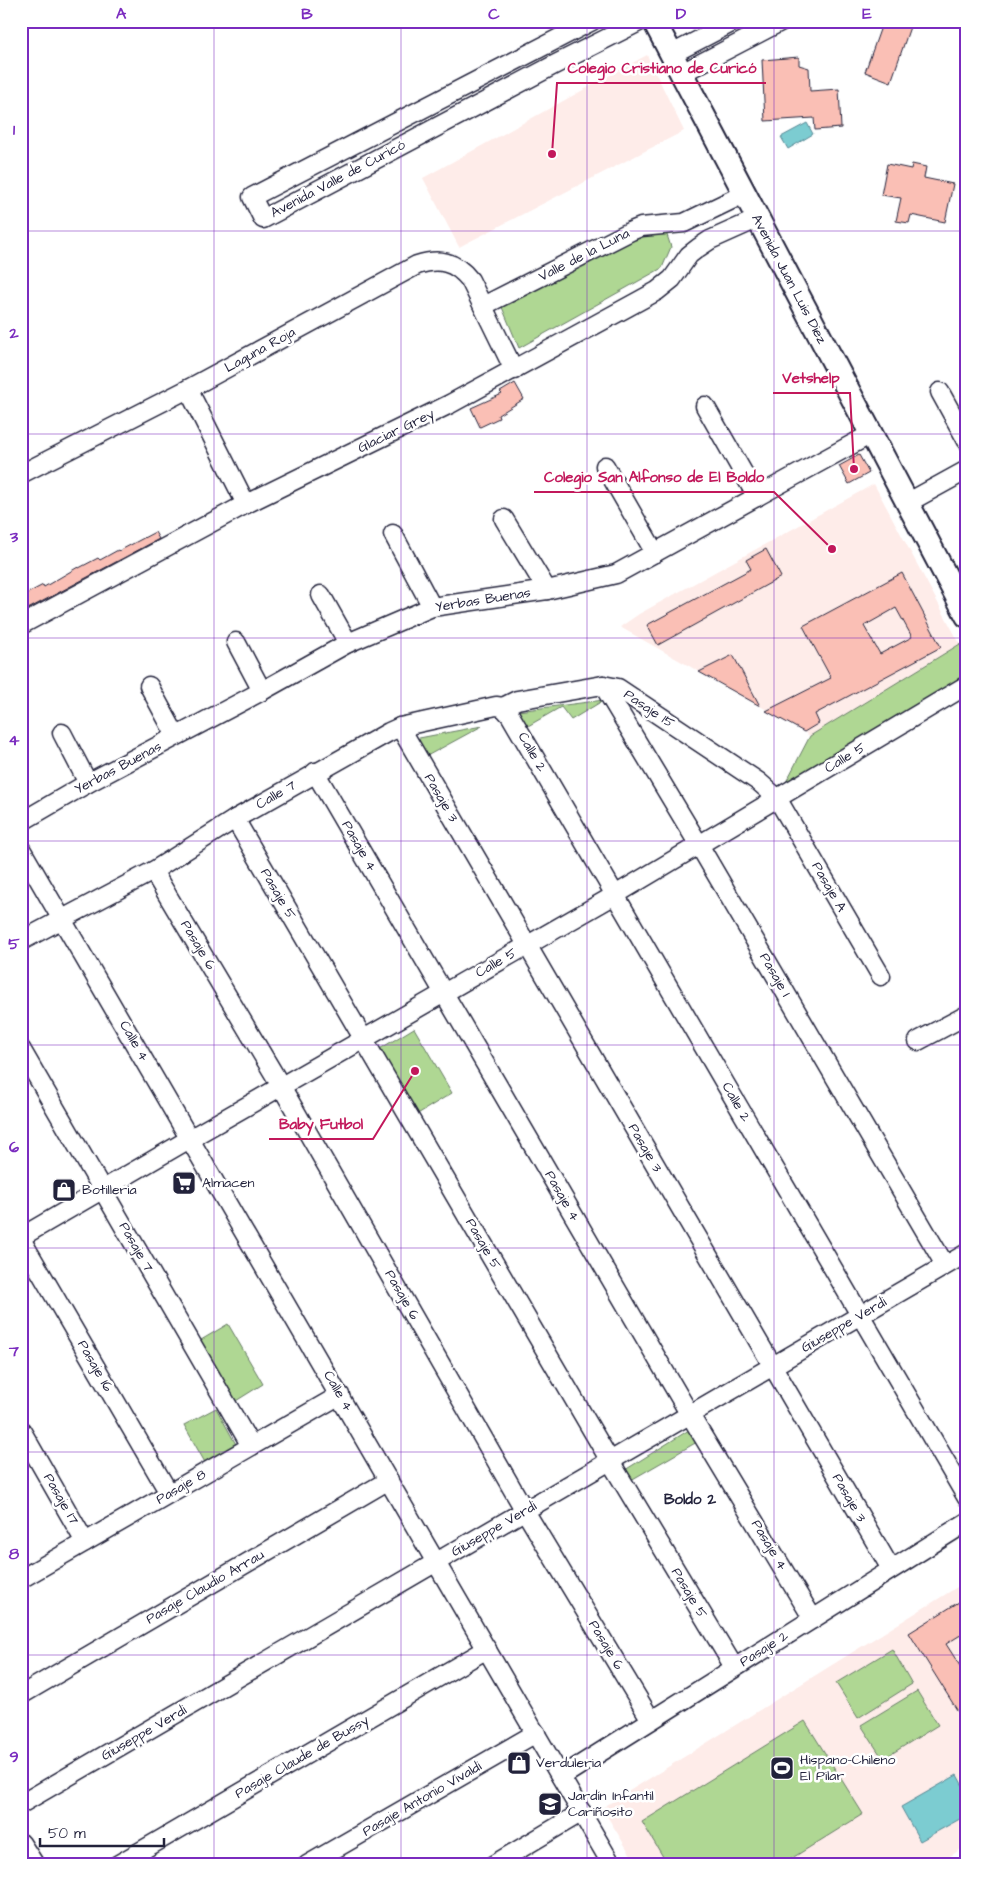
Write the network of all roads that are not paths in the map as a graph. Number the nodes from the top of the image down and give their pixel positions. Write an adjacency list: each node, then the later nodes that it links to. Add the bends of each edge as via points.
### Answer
1 (592, 21): 2 (street, Avenida Valle de Curicó, via 252,197 263,219)
2 (641, 21)
3 (654, 21): 6 (main road, Avenida Juan Luis Diez)
4 (735, 21): 6 (street)
5 (782, 21): 6 (street)
6 (675, 65): 7 (main road, Avenida Juan Luis Diez)
7 (744, 194): 8 (main road, Avenida Juan Luis Diez); 9 (street, Valle de la Luna, via 684,223 631,230)
8 (756, 219): 10 (street, Glaciar Grey, via 698,248 672,279 657,291); 14 (main road, Avenida Juan Luis Diez)
9 (483, 306): 10 (street, Laguna Roja); 11 (street, Laguna Roja, via 463,271 451,264 428,261)
10 (514, 370): 21 (street, Glaciar Grey)
11 (188, 389): 18 (street, Laguna Roja); 21 (street)
12 (940, 392): 15 (street)
13 (706, 406): 19 (street)
14 (871, 434): 19 (street, Yerbas Buenas); 20 (main road, Avenida Juan Luis Diez)
15 (967, 441)
16 (605, 466): 24 (street)
17 (967, 470): 20 (street)
18 (21, 474)
19 (758, 497): 24 (street, Yerbas Buenas)
20 (907, 503): 28 (main road, Avenida Juan Luis Diez)
21 (246, 504): 29 (street, Glaciar Grey)
22 (504, 519): 25 (street)
23 (393, 534): 27 (street)
24 (655, 553): 25 (street, Yerbas Buenas, via 616,574)
25 (547, 590): 27 (street, Yerbas Buenas)
26 (321, 595): 31 (street)
27 (432, 607): 31 (street, Yerbas Buenas)
28 (967, 616)
29 (21, 624)
30 (236, 642): 35 (street)
31 (348, 643): 35 (street, Yerbas Buenas)
32 (603, 685): 36 (street, Pasaje 15, via 517,700); 42 (street, Pasaje 15, via 618,688 759,782); 45 (street, Pasaje 1)
33 (967, 685): 42 (street, Calle 5)
34 (149, 686): 39 (street)
35 (262, 691): 39 (street, Yerbas Buenas)
36 (503, 707): 37 (street, Calle 7); 48 (street, Calle 2)
37 (400, 728): 40 (street, Calle 7); 51 (street, Pasaje 3)
38 (62, 733): 41 (street)
39 (176, 736): 41 (street, Yerbas Buenas)
40 (316, 772): 43 (street, Calle 7); 53 (street, Pasaje 4)
41 (88, 783): 44 (street, Yerbas Buenas)
42 (777, 798): 45 (street, Calle 5); 52 (street, Pasaje A)
43 (234, 819): 47 (street, Calle 7); 55 (street, Pasaje 5)
44 (21, 822)
45 (699, 845): 48 (street, Calle 5); 63 (street, Pasaje 1)
46 (21, 849): 49 (street, Calle 4)
47 (153, 871): 49 (street, Calle 7); 58 (street, Pasaje 6)
48 (615, 895): 51 (street, Calle 5); 64 (street, Calle 2)
49 (63, 918): 50 (street, Calle 7); 59 (street, Calle 4)
50 (21, 940)
51 (526, 946): 53 (street, Calle 5); 65 (street, Pasaje 3)
52 (881, 976)
53 (443, 993): 55 (street, Calle 5); 67 (street, Pasaje 4)
54 (967, 1015): 56 (street)
55 (362, 1040): 58 (street, Calle 5); 70 (street, Pasaje 5)
56 (918, 1041)
57 (21, 1049): 60 (street, Pasaje 7)
58 (281, 1086): 59 (street, Calle 5); 74 (street, Pasaje 6)
59 (191, 1138): 60 (street, Calle 5); 66 (street, Calle 4)
60 (102, 1189): 61 (street, Calle 5); 69 (street, Pasaje 7)
61 (21, 1238): 72 (street, Pasaje 16)
62 (967, 1252): 63 (street, Giuseppe Verdi)
63 (945, 1265): 64 (street, Giuseppe Verdi)
64 (860, 1315): 65 (street, Giuseppe Verdi); 73 (street, Calle 2)
65 (772, 1366): 67 (street, Giuseppe Verdi); 78 (street, Pasaje 3)
66 (340, 1395): 69 (street, Pasaje 8); 71 (street, Calle 4)
67 (690, 1415): 70 (street, Giuseppe Verdi); 80 (street, Pasaje 4)
68 (21, 1430): 76 (street, Pasaje 17)
69 (251, 1446): 72 (street, Pasaje 8)
70 (610, 1461): 74 (street, Giuseppe Verdi); 82 (street, Pasaje 5)
71 (389, 1480): 77 (street, Calle 4); 83 (street, Pasaje Claudio Arrau)
72 (169, 1493): 76 (street, Pasaje 8)
73 (967, 1498)
74 (526, 1511): 77 (street, Giuseppe Verdi); 84 (street, Pasaje 6)
75 (967, 1522): 78 (street, Pasaje 2)
76 (85, 1542): 79 (street, Pasaje 8)
77 (438, 1562): 81 (street, Calle 4); 87 (street, Giuseppe Verdi)
78 (890, 1569): 80 (street, Pasaje 2)
79 (21, 1579)
80 (813, 1618): 82 (street, Pasaje 2)
81 (487, 1649): 85 (street, Calle 4); 91 (street, Pasaje Claude de Bussy)
82 (734, 1668): 84 (street, Pasaje 2)
83 (21, 1695)
84 (651, 1720): 86 (street, Pasaje 2)
85 (536, 1733): 86 (street, Calle 4); 92 (street, Pasaje Antonio Vivaldi)
86 (561, 1777): 88 (street, Calle 4)
87 (21, 1804)
88 (582, 1812): 93 (street); 94 (street, Calle 4)
89 (21, 1843): 90 (street)
90 (35, 1865)
91 (117, 1865)
92 (307, 1865)
93 (493, 1865)
94 (612, 1865)

